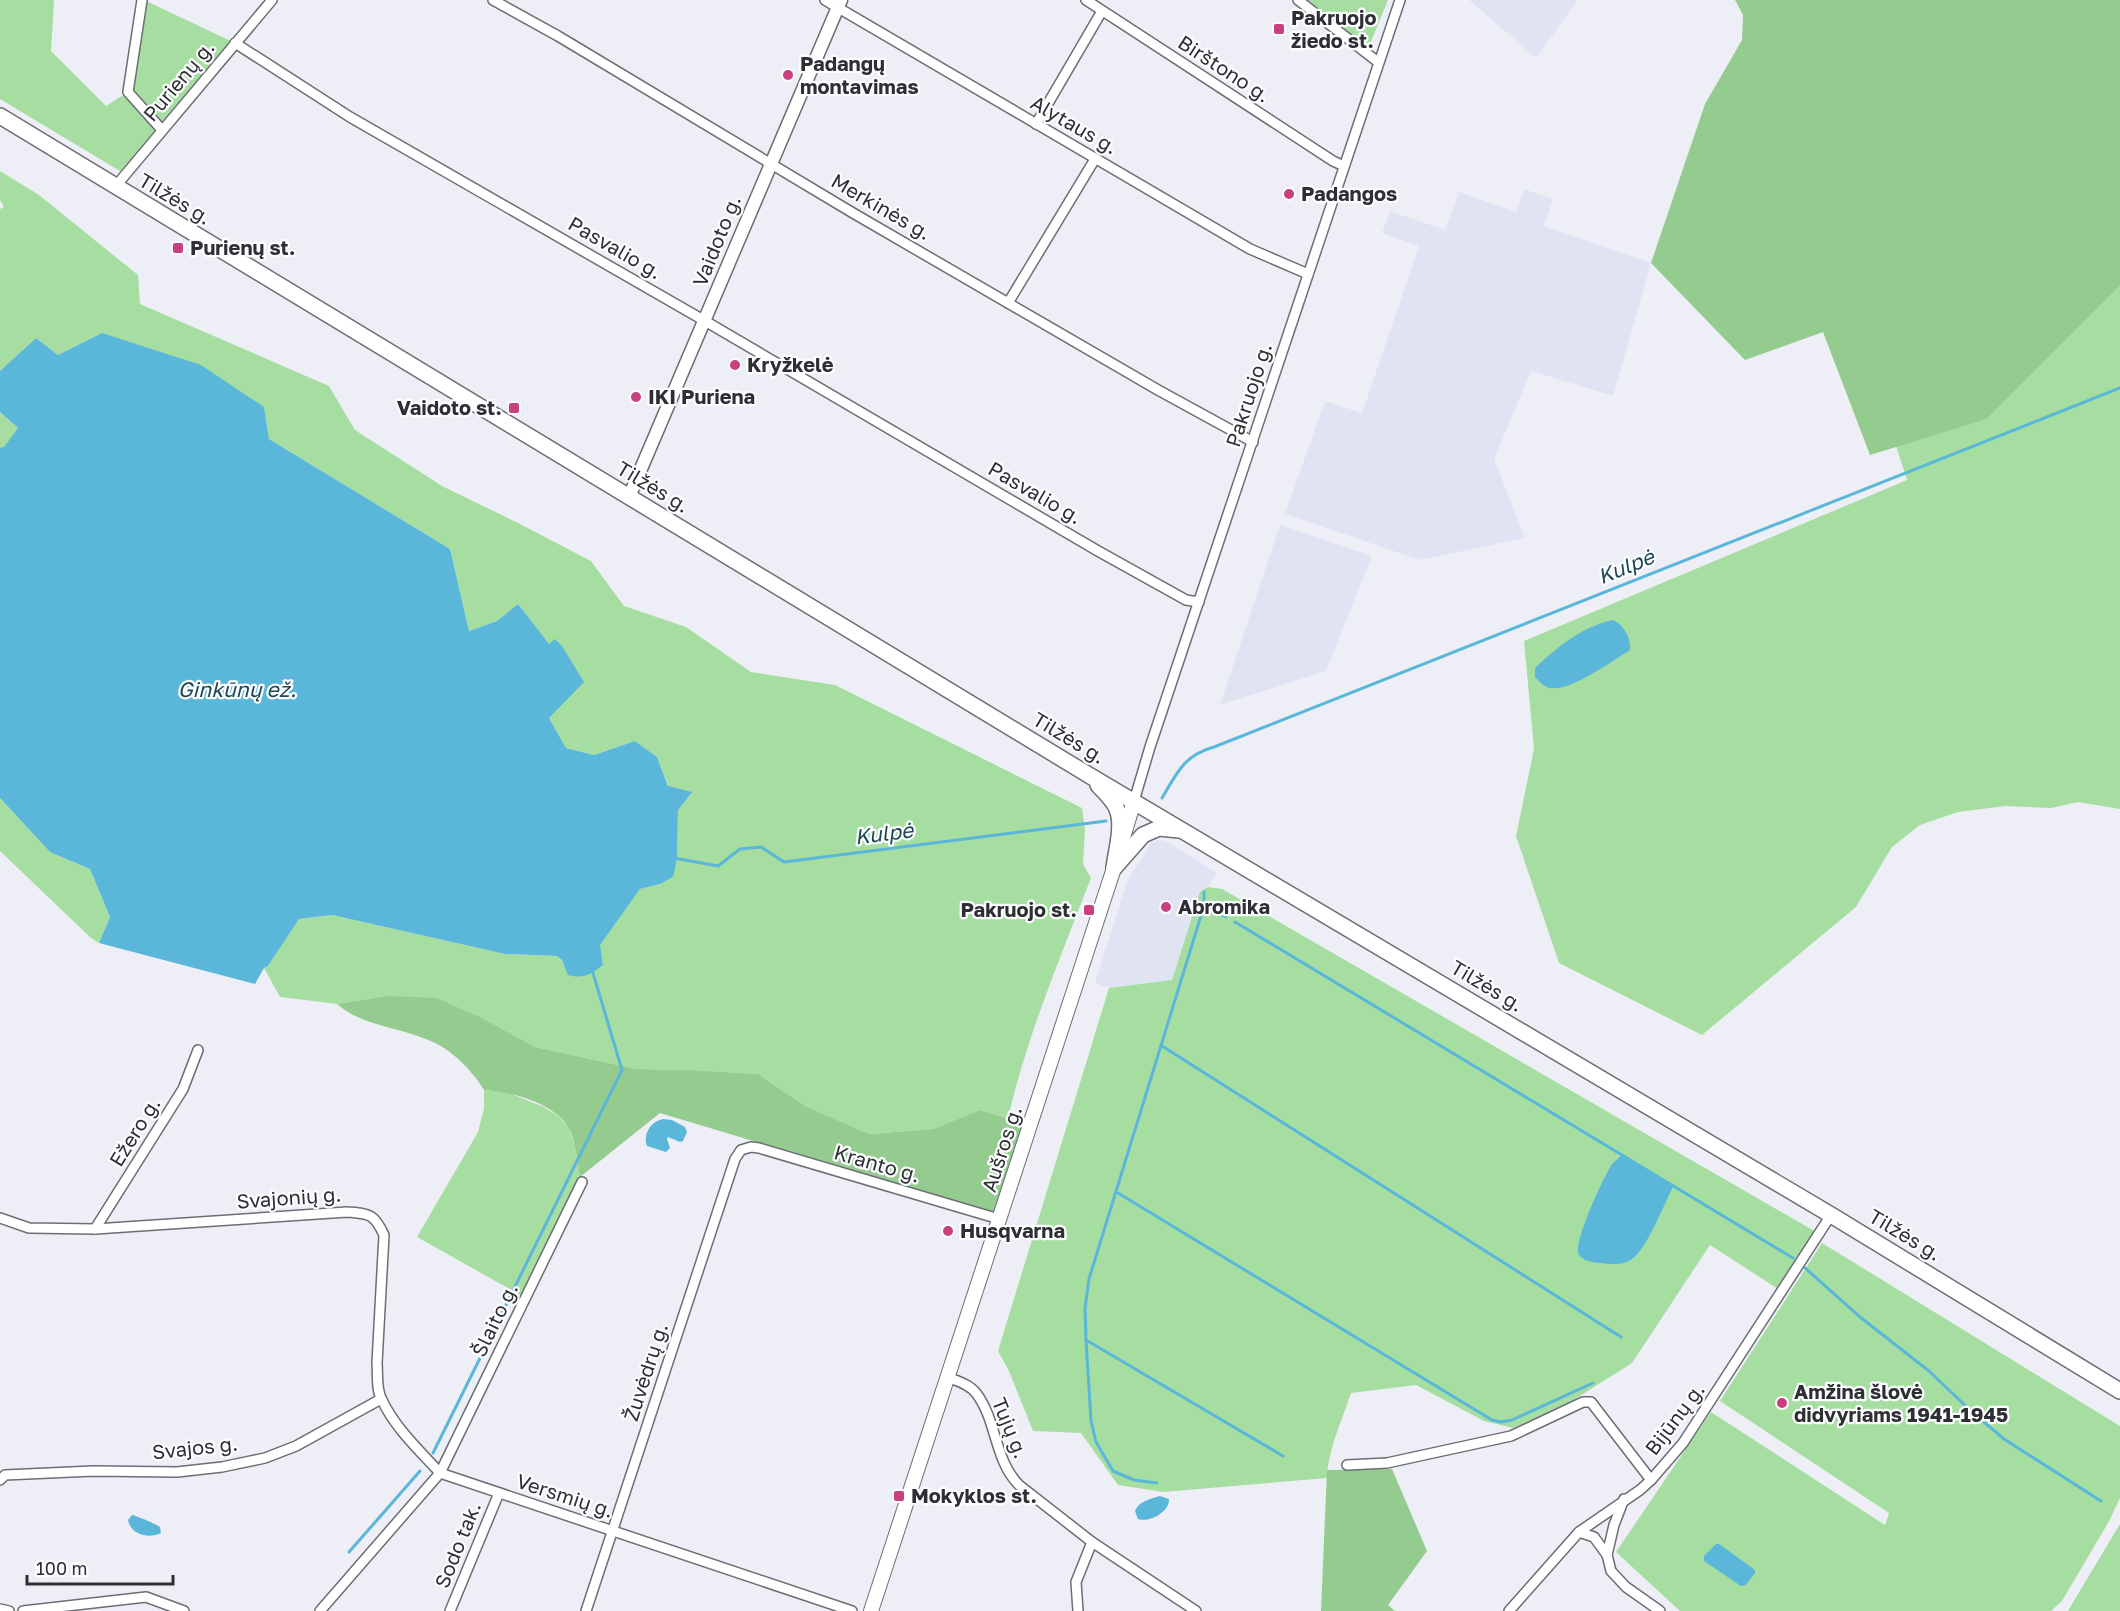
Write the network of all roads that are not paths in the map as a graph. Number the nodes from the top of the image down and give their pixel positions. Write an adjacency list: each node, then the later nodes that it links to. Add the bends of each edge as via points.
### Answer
1 (142, 0): 14 (street, via 128,92)
2 (272, 0): 10 (street, Purienų g.)
3 (493, 0): 16 (street, Merkinės g.)
4 (825, 0): 8 (street, Alytaus g.)
5 (1086, 0): 9 (street, Birštono g.)
6 (1298, 0): 11 (street)
7 (1400, 0): 11 (street, Pakruojo g.)
8 (839, 4): 13 (street, Alytaus g.); 16 (main road, Vaidoto g.)
9 (1102, 11): 13 (street); 17 (street, Birštono g.)
10 (235, 43): 14 (street, Purienų g.); 21 (street, Pasvalio g., via 350,117)
11 (1378, 62): 17 (street, Pakruojo g.)
12 (0, 116): 18 (highway, Tilžės g.)
13 (1036, 124): 15 (street, Alytaus g.)
14 (162, 130): 18 (street, Purienų g.)
15 (1095, 159): 19 (street, Alytaus g., via 1250,249); 20 (street)
16 (770, 163): 20 (street, Merkinės g.); 21 (main road, Vaidoto g.)
17 (1344, 166): 19 (street, Pakruojo g.)
18 (115, 187): 23 (highway, Tilžės g.)
19 (1308, 274): 22 (street, Pakruojo g.)
20 (1008, 303): 22 (street, Merkinės g.)
21 (705, 321): 23 (main road, Vaidoto g.); 24 (street, Pasvalio g., via 1098,551 1186,600)
22 (1253, 442): 24 (street, Pakruojo g.)
23 (629, 497): 25 (highway, Tilžės g.)
24 (1199, 602): 26 (street, Pakruojo g.)
25 (1092, 777): 26 (highway, Tilžės g.); 28 (highway, via 1118,811)
26 (1134, 801): 27 (highway, Tilžės g.); 28 (main road, Aušros g.)
27 (1184, 831): 28 (highway, via 1159,828 1143,835); 32 (highway, Tilžės g.)
28 (1114, 868): 34 (main road, Aušros g.)
29 (198, 1050): 35 (street, Ežero g., via 183,1089)
30 (745, 1148): 34 (street, Kranto g., via 759,1148); 45 (street, Žuvėdrų g., via 735,1159)
31 (582, 1182): 40 (street, Šlaito g.)
32 (1832, 1215): 37 (highway, Tilžės g.); 42 (street, Bijūnų g., via 1708,1407)
33 (0, 1218): 35 (street, Svajonių g., via 29,1228)
34 (999, 1219): 36 (main road, Aušros g.)
35 (95, 1229): 38 (street, Svajonių g., via 347,1212 365,1213 377,1220 384,1235 377,1363)
36 (947, 1377): 47 (street, Tujų g., via 976,1392 1011,1476); 57 (main road, Aušros g.)
37 (2120, 1391)
38 (381, 1399): 40 (street, Svajonių g., via 405,1435); 41 (street, Svajos g., via 296,1446 254,1460 200,1470 5,1475)
39 (1347, 1465): 42 (street, via 1387,1463 1511,1436 1583,1402 1591,1402)
40 (440, 1473): 43 (street, Versmių g.); 53 (street)
41 (0, 1480)
42 (1651, 1480): 44 (street, Bijūnų g.)
43 (499, 1493): 45 (street, Versmių g.); 54 (street, Sodo tak.)
44 (1624, 1500): 46 (street, Bijūnų g.); 48 (street)
45 (613, 1531): 55 (street, Žuvėdrų g.); 56 (street, Versmių g.)
46 (1579, 1532): 48 (street, via 1594,1537); 60 (street, Bijūnų g.)
47 (1092, 1542): 58 (street, via 1076,1581); 59 (street, Tujų g.)
48 (1607, 1555): 61 (street, via 1611,1571 1626,1587)
49 (0, 1609): 50 (street)
50 (9, 1611)
51 (23, 1611): 52 (street, via 146,1597)
52 (184, 1611)
53 (320, 1611)
54 (450, 1611)
55 (586, 1611)
56 (852, 1611)
57 (871, 1611)
58 (1078, 1611)
59 (1196, 1611)
60 (1509, 1611)
61 (1660, 1611)

